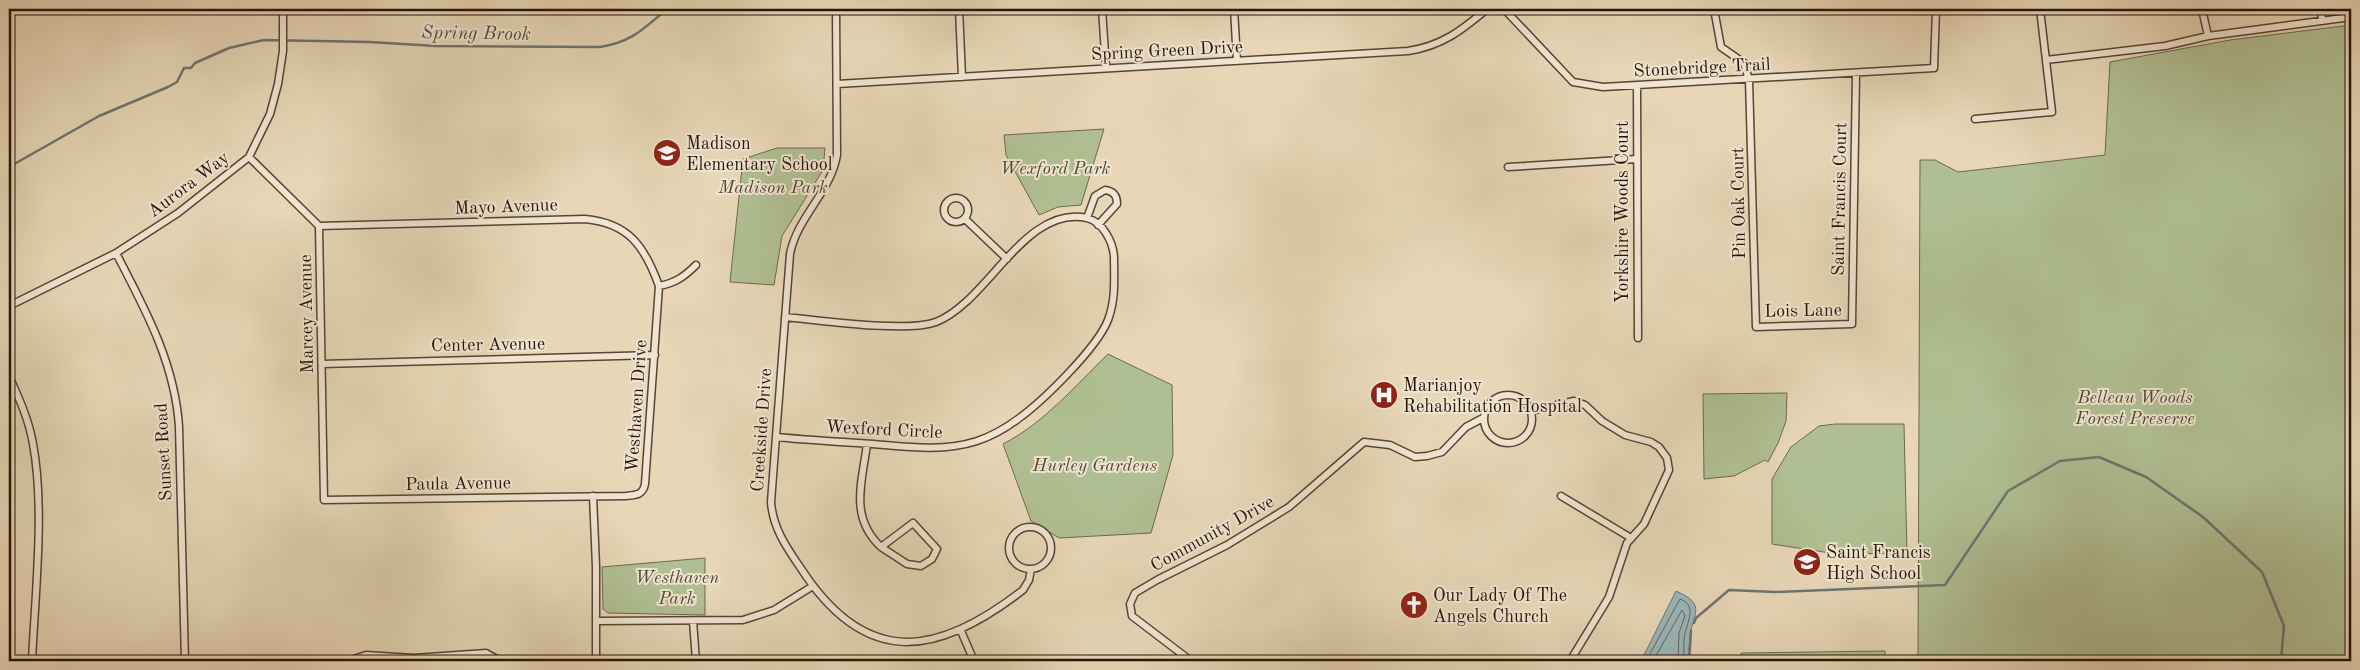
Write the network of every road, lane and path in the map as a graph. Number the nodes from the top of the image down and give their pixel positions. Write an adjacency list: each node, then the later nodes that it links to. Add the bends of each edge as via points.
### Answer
1 (283, 9): 25 (street, Aurora Way, via 283,51 270,114)
2 (836, 9): 22 (street, Creekside Drive)
3 (959, 9): 20 (street)
4 (1102, 9): 18 (street)
5 (1234, 9): 17 (street)
6 (1487, 9): 17 (street, Spring Green Drive, via 1452,37 1420,49)
7 (1504, 9): 23 (street, Stonebridge Trail, via 1573,82 1603,87)
8 (1714, 9): 21 (street, via 1721,47 1744,63)
9 (1936, 9): 19 (street, Stonebridge Trail, via 1934,68)
10 (2040, 9): 16 (street)
11 (2202, 9): 15 (street)
12 (2322, 9): 14 (street)
13 (2351, 17): 14 (street)
14 (2322, 21): 15 (street)
15 (2208, 36): 16 (street, via 2165,46)
16 (2046, 60): 24 (street, via 2052,112)
17 (1237, 61): 18 (street, Spring Green Drive)
18 (1106, 68): 20 (street, Spring Green Drive)
19 (1856, 74): 21 (street, Stonebridge Trail); 38 (street, Saint Francis Court)
20 (962, 77): 22 (street, Spring Green Drive)
21 (1750, 80): 23 (street, Stonebridge Trail); 39 (street, Pin Oak Court)
22 (837, 84): 37 (street, Creekside Drive, via 838,148 835,163 827,184 794,239)
23 (1637, 86): 26 (street, Yorkshire Woods Court)
24 (1975, 118)
25 (249, 157): 31 (street); 32 (street, Aurora Way, via 178,213)
26 (1637, 159): 27 (street); 40 (street, Yorkshire Woods Court)
27 (1508, 167)
28 (1087, 218): 30 (street, Wexford Circle); 30 (street, via 1096,196 1105,190 1116,194 1117,204); 33 (street, via 1075,217 1049,223)
29 (964, 219): 33 (street)
30 (1098, 225): 47 (street, Wexford Circle, via 1106,232 1114,252 1114,294 1108,319 1097,339 1034,407 1000,431 966,444 932,448)
31 (319, 226): 35 (street, Mayo Avenue, via 595,220 620,229 638,242 650,261); 42 (street, Marcey Avenue)
32 (116, 253): 36 (street, Aurora Way); 59 (street, Sunset Road, via 153,327 176,394)
33 (1007, 259): 37 (street, via 961,307 930,324 906,326)
34 (696, 265): 35 (street, via 673,283)
35 (659, 286): 41 (street, Westhaven Drive)
36 (9, 306)
37 (785, 317): 46 (street, Creekside Drive)
38 (1852, 324): 39 (street, Lois Lane)
39 (1756, 327)
40 (1638, 338)
41 (655, 355): 42 (street, Center Avenue); 48 (street, Westhaven Drive, via 644,488 637,495)
42 (322, 364): 50 (street, Marcey Avenue)
43 (9, 376): 58 (street, via 28,422 35,455 37,515)
44 (1531, 411): 45 (street, Community Drive, via 1516,395 1500,395 1488,404); 45 (street, via 1531,428 1520,440 1512,443 1496,440 1489,434); 51 (street, via 1574,401 1585,405 1602,421 1625,435 1651,442 1667,458 1669,470 1644,524)
45 (1484, 418): 65 (street, Community Drive, via 1466,427 1442,452 1427,456 1415,457 1390,445 1364,442 1289,507 1227,545 1135,594 1130,604 1132,616)
46 (776, 437): 47 (street, Wexford Circle); 54 (street, Creekside Drive, via 771,502 774,521 783,542)
47 (867, 444): 52 (street, via 859,507 869,536)
48 (593, 496): 50 (street, Paula Avenue); 55 (street)
49 (1561, 496): 51 (street)
50 (324, 500)
51 (1631, 538): 66 (street, via 1609,597)
52 (881, 547): 52 (street, via 908,564 921,566 932,559 937,549 913,523)
53 (1032, 569): 53 (street, Creekside Drive, via 1046,562 1052,546 1045,532 1029,526 1014,533 1009,549 1016,564); 57 (street, Creekside Drive, via 1023,590)
54 (813, 586): 56 (street, via 774,610 754,617 732,621); 57 (street, Creekside Drive, via 846,622 880,638 894,642 924,642)
55 (597, 621): 56 (street); 62 (street)
56 (693, 621): 63 (street)
57 (962, 631): 64 (street)
58 (32, 661)
59 (185, 661)
60 (348, 661): 61 (street, via 366,655 414,658 486,653)
61 (500, 661)
62 (596, 661)
63 (696, 661)
64 (974, 661)
65 (1191, 661)
66 (1570, 661)

